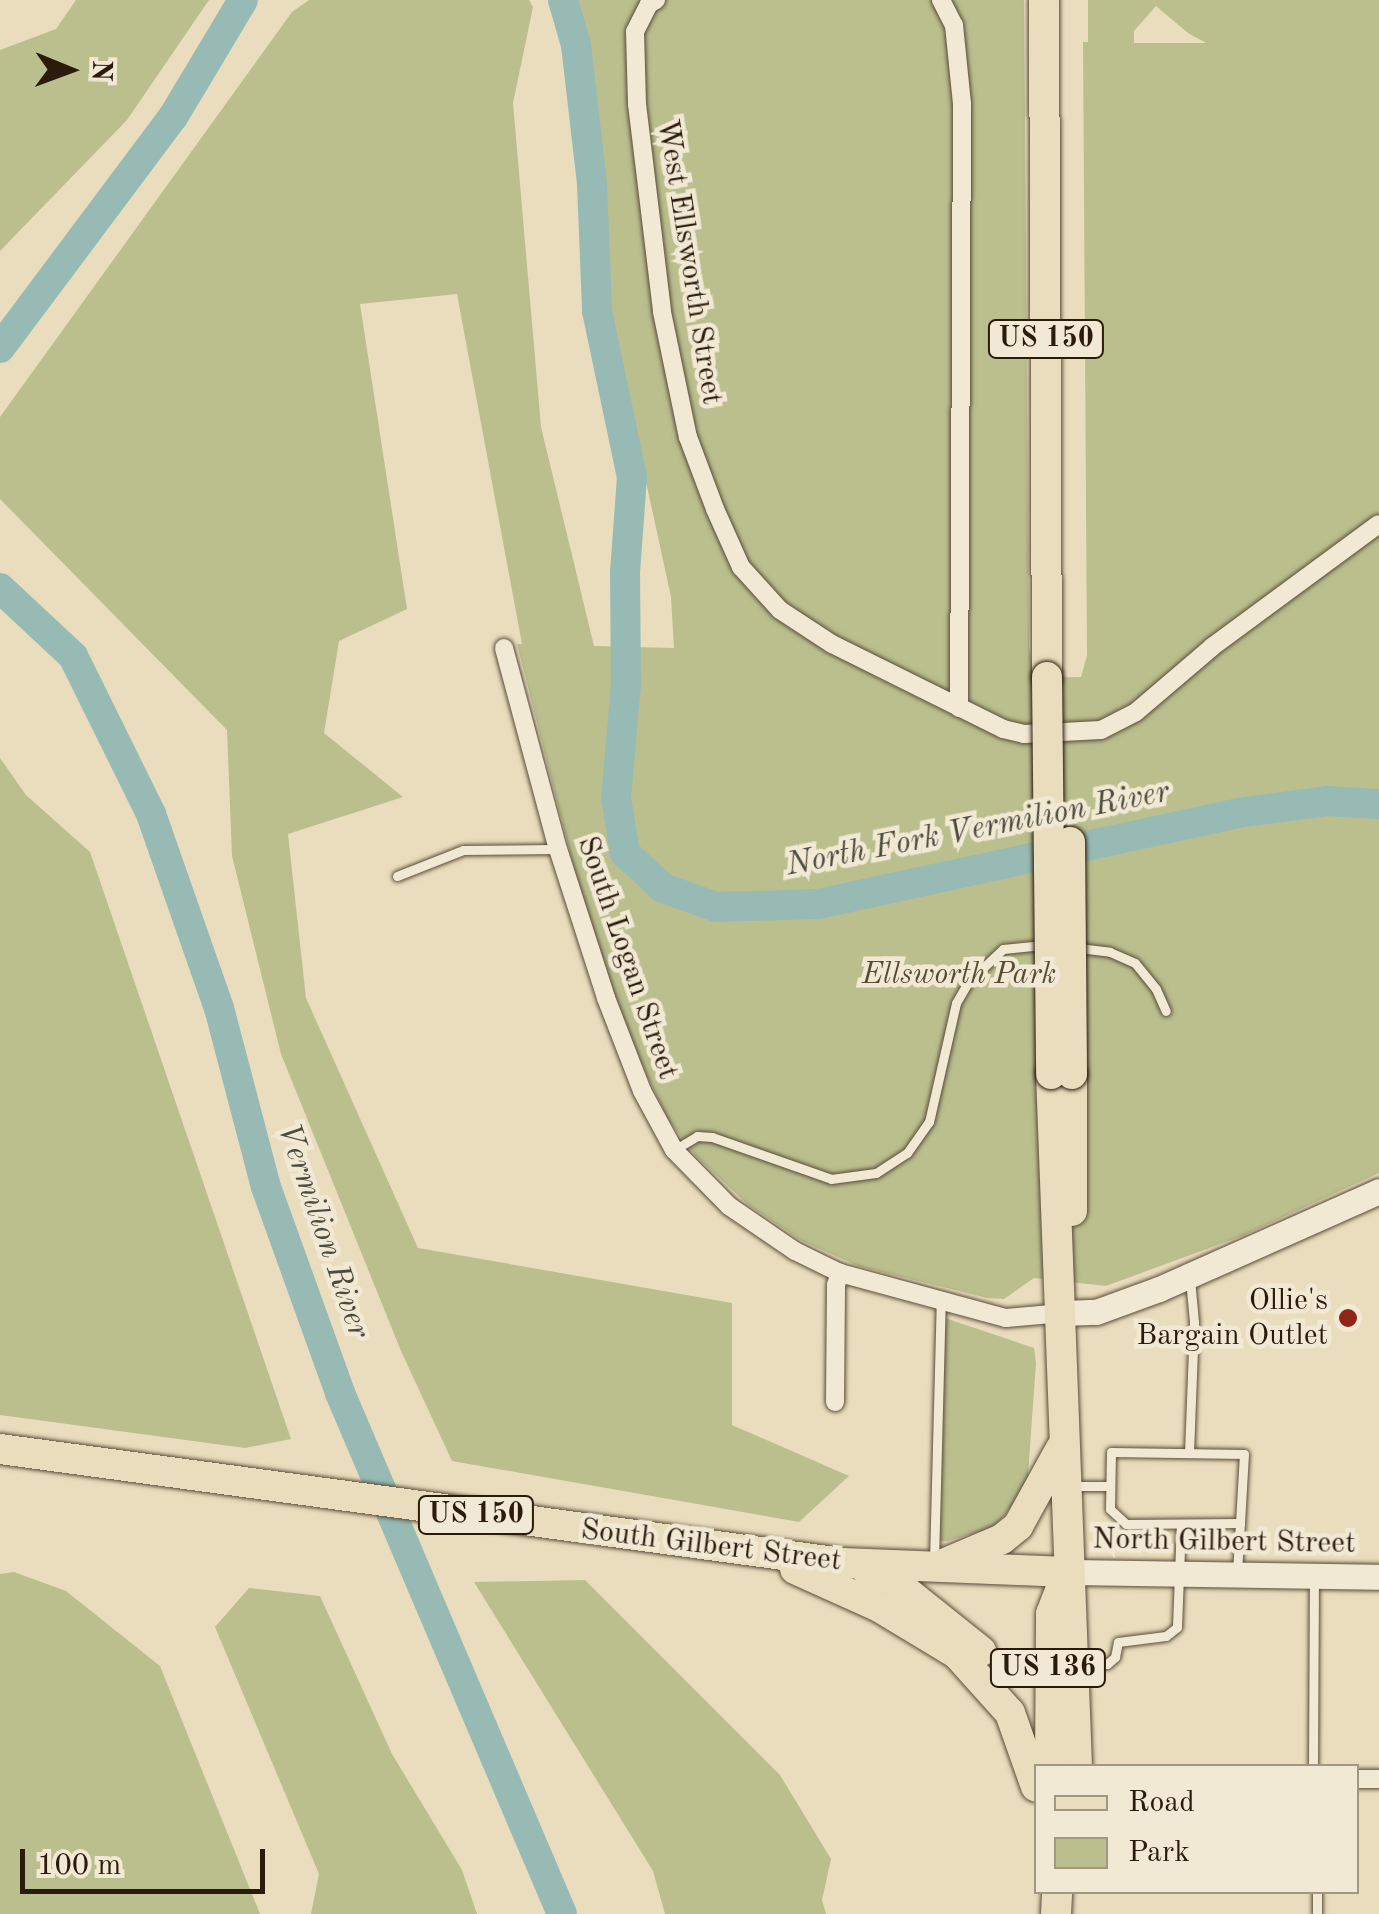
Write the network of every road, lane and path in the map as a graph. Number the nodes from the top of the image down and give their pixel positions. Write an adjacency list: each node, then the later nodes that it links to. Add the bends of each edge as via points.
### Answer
1 (656, 0): 8 (street, West Ellsworth Street, via 635,32 637,104 662,312 688,437 715,510 741,568 780,610)
2 (941, 0): 8 (street, via 954,25 962,104)
3 (1044, 0): 7 (main road, US 150)
4 (1064, 0): 7 (main road, US 150)
5 (1379, 524): 8 (street, West Ellsworth Street, via 1136,712 1101,730 1024,734)
6 (504, 648): 9 (street, South Logan Street)
7 (1058, 677): 17 (main road, US 150, bridge)
8 (959, 708)
9 (558, 848): 10 (lane, via 463,850); 12 (street, South Logan Street, via 606,998 642,1091)
10 (397, 876)
11 (1166, 1012): 12 (lane, via 1136,963 1110,952 1026,944 1003,949 956,1003 928,1122 907,1153 876,1173 832,1179 712,1137 697,1136)
12 (674, 1150): 14 (street, South Logan Street, via 729,1206)
13 (1379, 1191): 15 (street)
14 (840, 1273): 16 (street, South Logan Street); 18 (street)
15 (1190, 1276): 17 (street, via 1096,1312); 21 (lane)
16 (941, 1302): 17 (street, South Logan Street, via 1006,1318); 26 (lane)
17 (1062, 1313): 19 (main road, US 150)
18 (835, 1402)
19 (1062, 1446): 22 (main road, US 150); 26 (main road, via 1018,1526)
20 (0, 1449): 29 (main road, South Gilbert Street / US 150, via 754,1553)
21 (1189, 1453): 23 (lane, via 1110,1452); 24 (lane, via 1244,1454)
22 (1064, 1486): 23 (lane); 27 (main road, US 150)
23 (1110, 1486): 25 (lane, via 1110,1509 1126,1524)
24 (1240, 1523): 25 (lane); 30 (lane)
25 (1181, 1524): 28 (lane)
26 (933, 1568): 27 (main road, South Gilbert Street / US 150); 29 (main road, South Gilbert Street / US 150)
27 (1068, 1572): 28 (street, North Gilbert Street); 33 (main road, US 136); 35 (main road, US 136, via 1051,1614)
28 (1180, 1574): 30 (street, North Gilbert Street); 33 (lane, via 1177,1627 1166,1636 1118,1642 1107,1664)
29 (840, 1575): 34 (main road, via 892,1580 977,1647 1035,1722)
30 (1237, 1575): 31 (street, North Gilbert Street)
31 (1314, 1576): 32 (street, North Gilbert Street); 37 (lane)
32 (1379, 1577)
33 (1075, 1664): 36 (main road, US 136)
34 (1051, 1764)
35 (1053, 1764)
36 (1054, 1764)
37 (1312, 1764)

